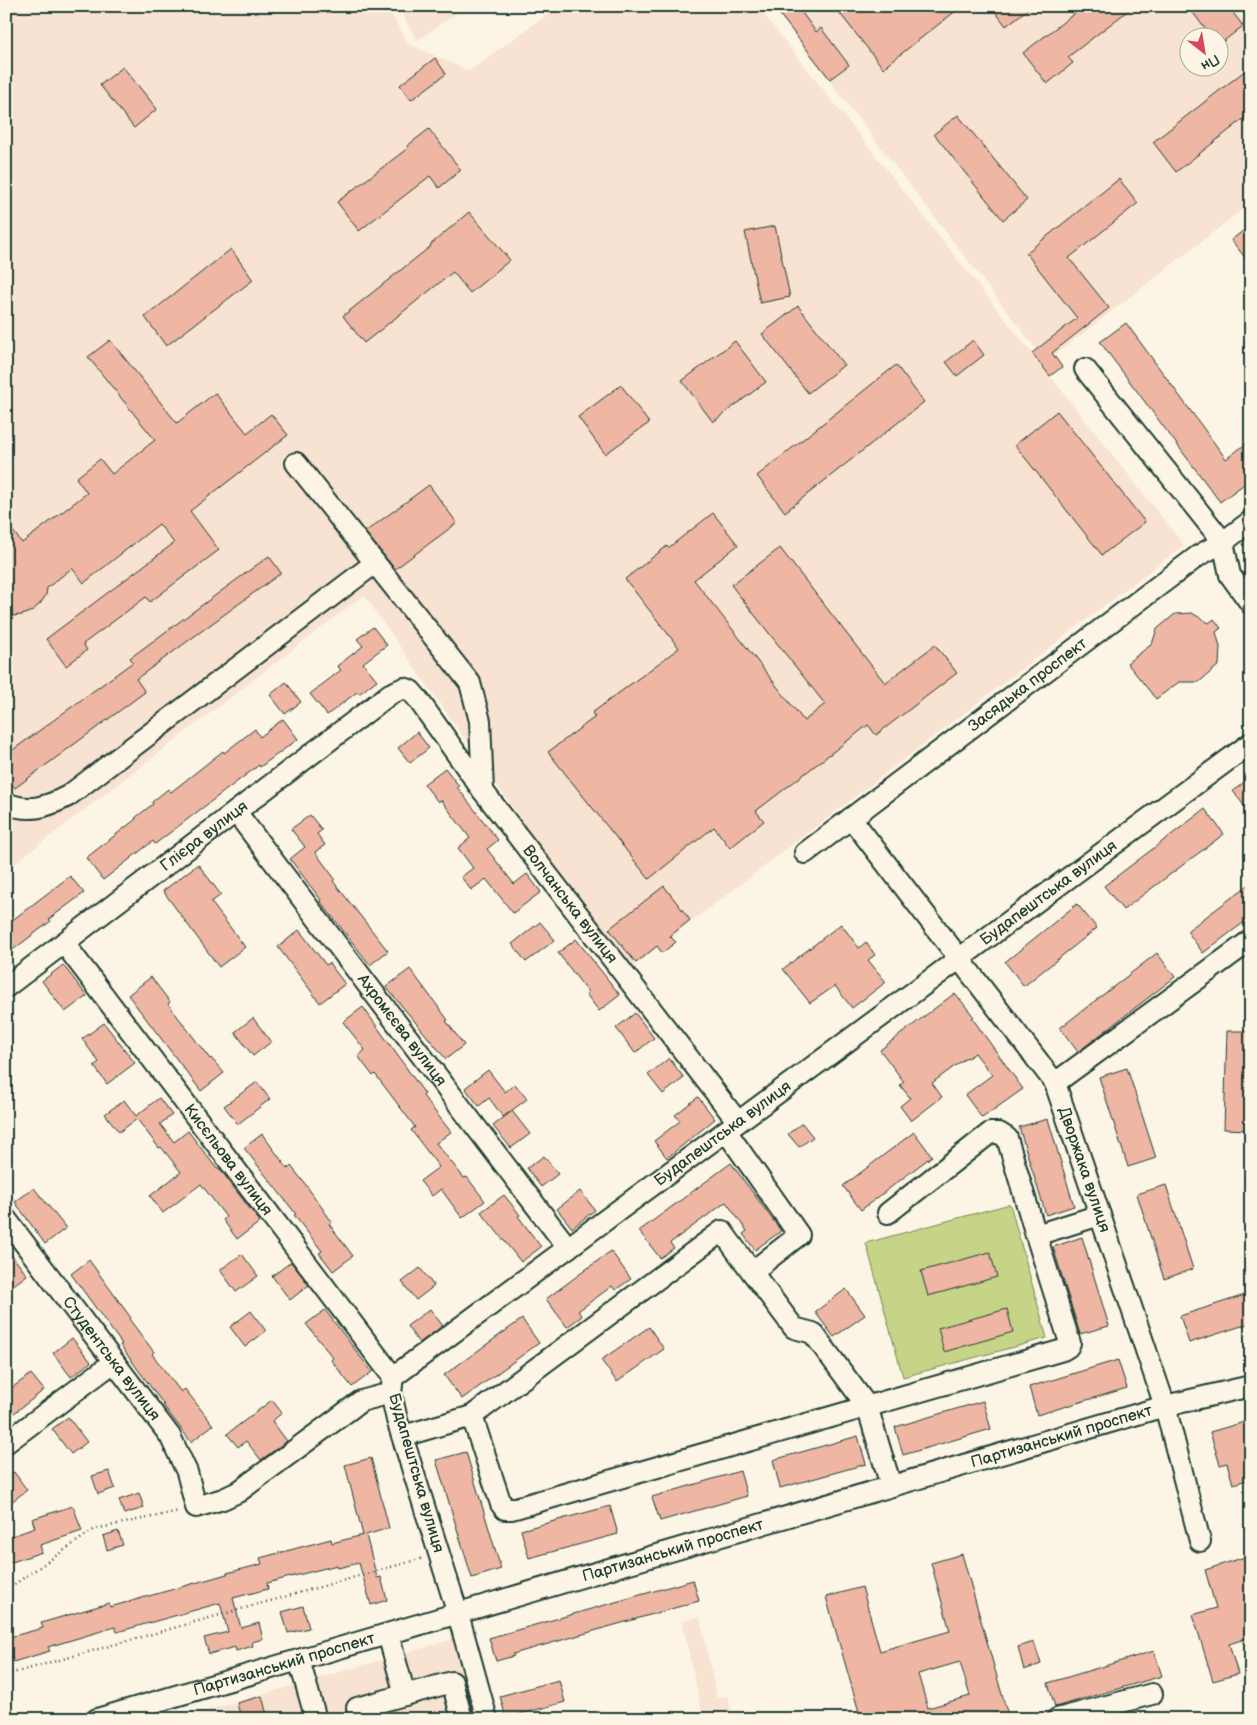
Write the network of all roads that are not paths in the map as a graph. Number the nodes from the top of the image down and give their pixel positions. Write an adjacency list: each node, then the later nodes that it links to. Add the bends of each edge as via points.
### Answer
1 (1085, 369): 4 (street)
2 (296, 463): 5 (street)
3 (1251, 521): 4 (street, Засядька проспект)
4 (1223, 542): 6 (street, via 1230,575); 12 (street, Засядька проспект, via 1198,556)
5 (375, 563): 9 (street, via 470,683 480,721); 10 (street, via 68,796 30,808)
6 (1251, 604)
7 (404, 688): 9 (street, Волчанська вулиця, via 417,698); 11 (street, Глієра вулиця, via 390,694)
8 (1251, 743): 16 (street, Будапештська вулиця)
9 (484, 791): 19 (street, Волчанська вулиця)
10 (6, 803)
11 (236, 812): 15 (street, Глієра вулиця); 24 (street, Ахромєєва вулиця)
12 (852, 818): 13 (street, Засядька проспект); 16 (street, Дворжака вулиця)
13 (805, 853)
14 (1251, 940): 18 (street)
15 (64, 943): 17 (street, Глієра вулиця); 27 (street, Кисєльова вулиця)
16 (960, 958): 18 (street, Дворжака вулиця); 19 (street, Будапештська вулиця)
17 (6, 987)
18 (1055, 1083): 21 (street, Дворжака вулиця)
19 (732, 1126): 24 (street, Будапештська вулиця); 25 (street, Волчанська вулиця, via 799,1235)
20 (888, 1213): 23 (street, via 990,1133 999,1133 1006,1138)
21 (1100, 1215): 23 (street); 30 (street, Дворжака вулиця)
22 (6, 1220): 26 (street, Студентська вулиця)
23 (1036, 1234): 29 (street, via 1070,1343 1068,1348)
24 (568, 1248): 27 (street, Будапештська вулиця)
25 (752, 1272): 29 (street, via 794,1328 812,1333); 31 (street, via 722,1231)
26 (114, 1362): 27 (street, Студентська вулиця, via 170,1436 187,1472 196,1508 238,1492 361,1401); 33 (street)
27 (392, 1385): 32 (street, Будапештська вулиця)
28 (1251, 1386): 30 (street, Партизанський проспект)
29 (868, 1406): 31 (street, via 512,1509 505,1509 501,1504); 34 (street)
30 (1165, 1406): 34 (street, Партизанський проспект); 35 (street, Дворжака вулиця)
31 (472, 1416): 32 (street)
32 (403, 1436): 36 (street, Будапештська вулиця)
33 (6, 1443)
34 (891, 1486): 36 (street, Партизанський проспект)
35 (1200, 1542)
36 (458, 1614): 37 (street, Партизанський проспект); 46 (street, Будапештська вулиця)
37 (388, 1634): 38 (street, Партизанський проспект); 40 (street)
38 (300, 1660): 41 (street, Партизанський проспект); 43 (street)
39 (1152, 1694): 47 (street)
40 (405, 1695): 44 (street, via 357,1708); 45 (street, via 452,1682)
41 (120, 1716): 42 (street, Партизанський проспект)
42 (97, 1719)
43 (316, 1719)
44 (360, 1719)
45 (462, 1719)
46 (488, 1719)
47 (1058, 1719)

